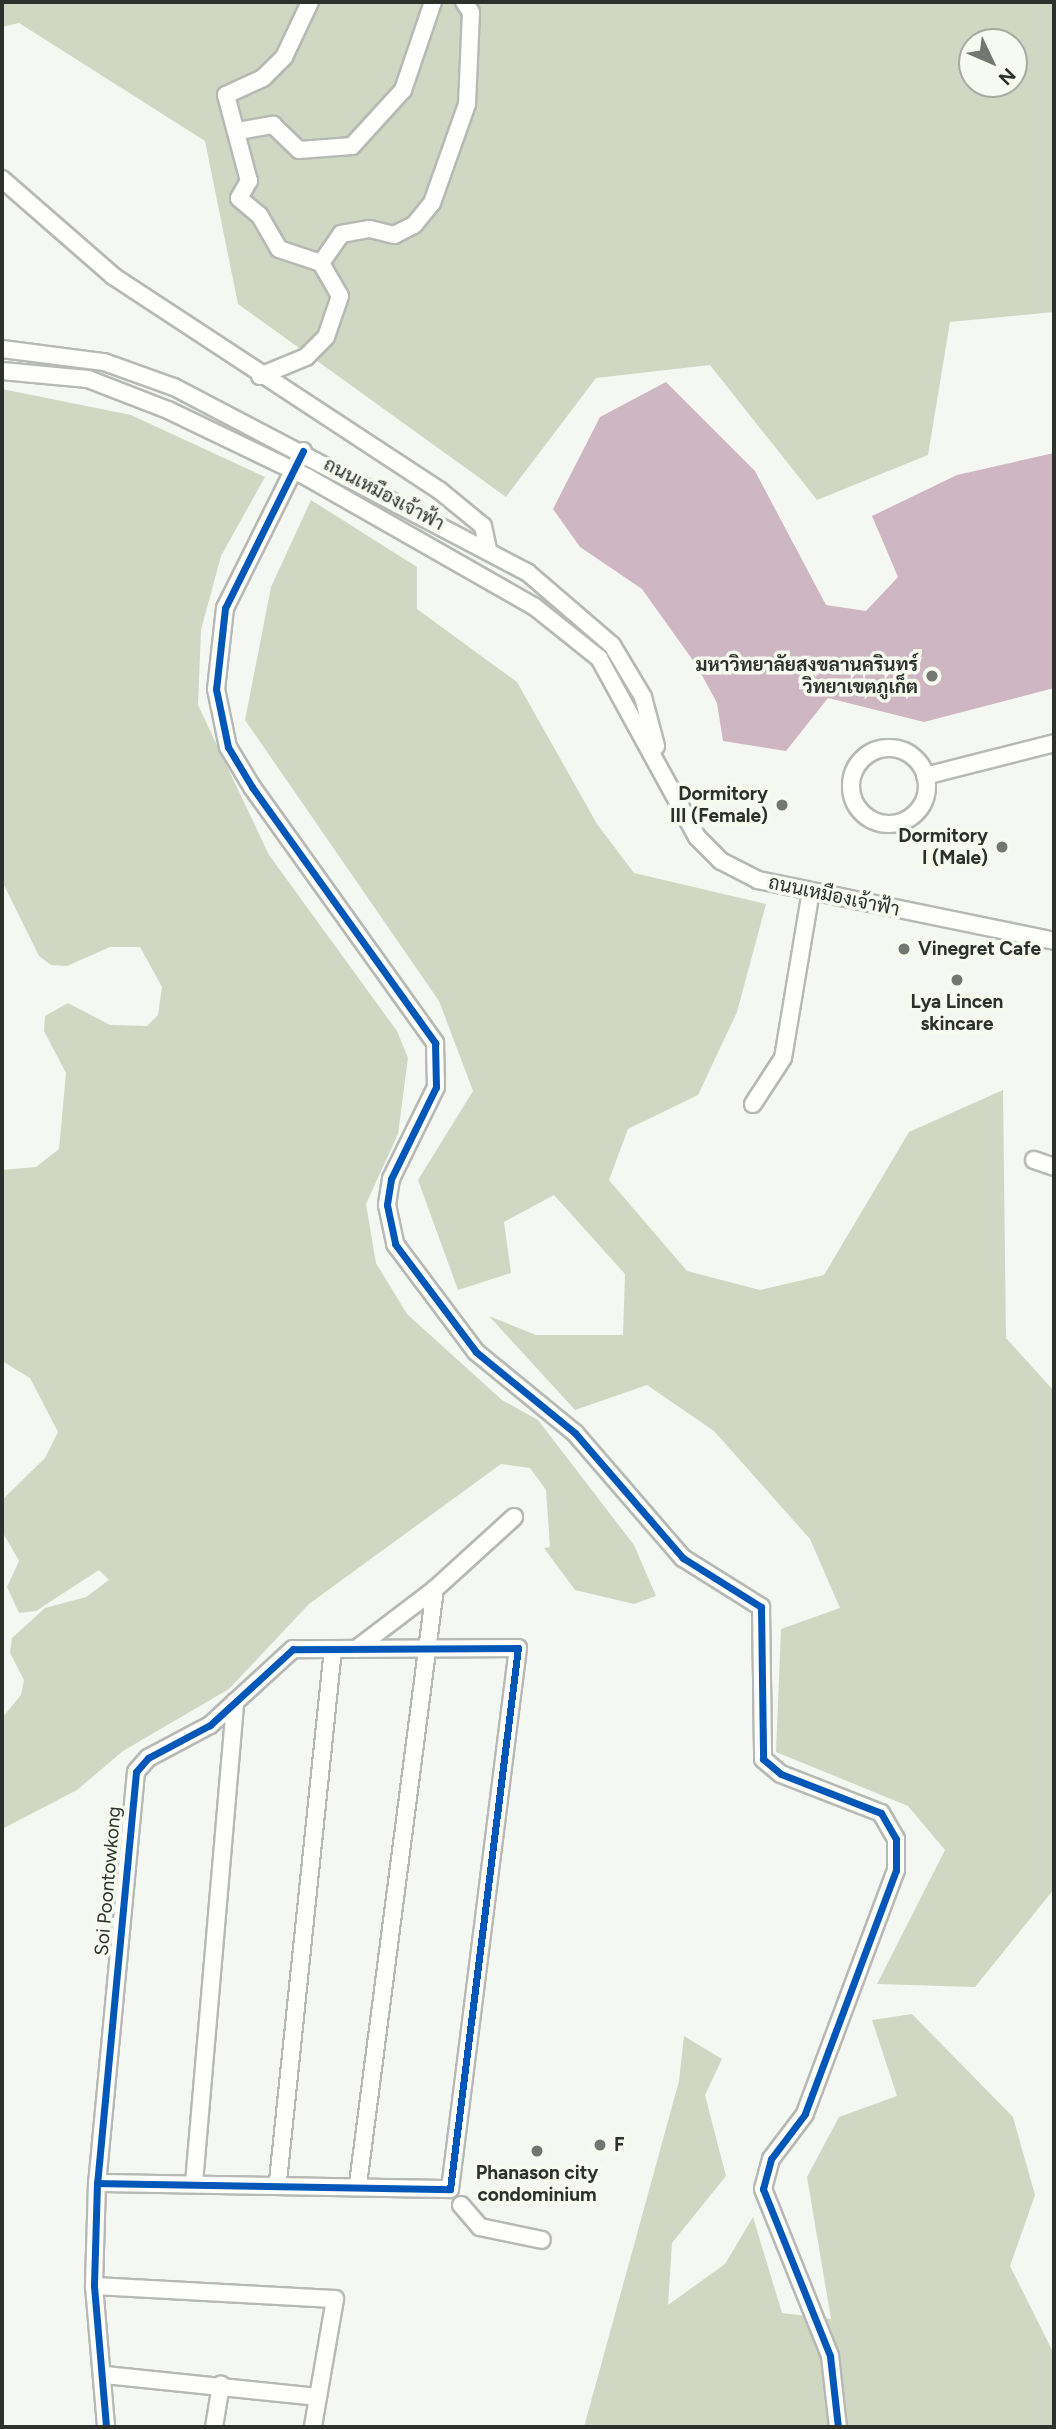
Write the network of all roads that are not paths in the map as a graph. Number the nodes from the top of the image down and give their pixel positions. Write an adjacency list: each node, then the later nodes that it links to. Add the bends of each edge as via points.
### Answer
1 (310, 2): 4 (street, via 284,57 262,78 226,95 226,111)
2 (433, 2): 4 (street, via 403,90 352,146 299,150 273,125)
3 (464, 2): 6 (street, via 471,12 467,104 448,172 432,203 414,225 394,235 370,229 341,234)
4 (238, 131): 6 (street, via 249,181 239,198 259,215 279,249)
5 (2, 179): 9 (street, via 113,276)
6 (321, 262): 9 (street, via 340,296 326,337 306,357)
7 (2, 349): 10 (street, ถนนเหมืองเจ้าฟ้า, via 104,362 174,387)
8 (2, 370): 11 (street, ถนนเหมืองเจ้าฟ้า, via 88,379 169,410)
9 (260, 376): 12 (street, via 439,490 484,526)
10 (303, 451): 11 (street); 12 (street, ถนนเหมืองเจ้าฟ้า)
11 (289, 471): 14 (street, ถนนเหมืองเจ้าฟ้า, via 470,566 588,650); 40 (street, via 225,608 216,689 228,747 252,787 435,1043 436,1087 391,1179 387,1205 395,1244 476,1352 575,1433 683,1558 761,1607 763,1759 781,1773 881,1813 896,1839 896,1870 805,2114 765,2173 771,2211 830,2356)
12 (488, 550): 14 (street, ถนนเหมืองเจ้าฟ้า, via 527,572 612,645 642,697)
13 (1054, 743): 15 (street)
14 (664, 773): 16 (street, ถนนเหมืองเจ้าฟ้า, via 697,837 721,861 758,880)
15 (925, 776): 15 (street, via 923,801 905,820 868,818 853,797 853,773 879,749 902,750)
16 (811, 891): 17 (street, ถนนเหมืองเจ้าฟ้า); 18 (street, via 783,1058)
17 (1054, 941)
18 (753, 1104)
19 (1034, 1160): 20 (street)
20 (1054, 1167)
21 (514, 1517): 22 (street)
22 (435, 1589): 23 (street); 25 (street)
23 (424, 1648): 25 (street); 30 (street); 30 (street, via 518,1648 492,1870 473,1976 450,2189)
24 (333, 1649): 25 (street); 26 (street, Soi Poontowkong, via 283,1655); 27 (street)
25 (356, 1649)
26 (235, 1702): 28 (street, Soi Poontowkong, via 210,1725 148,1758 132,1783); 29 (street)
27 (278, 2181): 29 (street); 30 (street)
28 (97, 2183): 29 (street); 33 (street, Soi Poontowkong)
29 (194, 2183)
30 (358, 2184)
31 (461, 2205): 32 (street, via 481,2227)
32 (542, 2239)
33 (94, 2286): 34 (street, Soi Poontowkong); 36 (street, via 335,2299)
34 (105, 2375): 35 (street); 37 (street, Soi Poontowkong)
35 (221, 2385): 36 (street); 38 (street)
36 (318, 2397): 39 (street)
37 (106, 2427)
38 (214, 2427)
39 (313, 2427)
40 (838, 2427)

